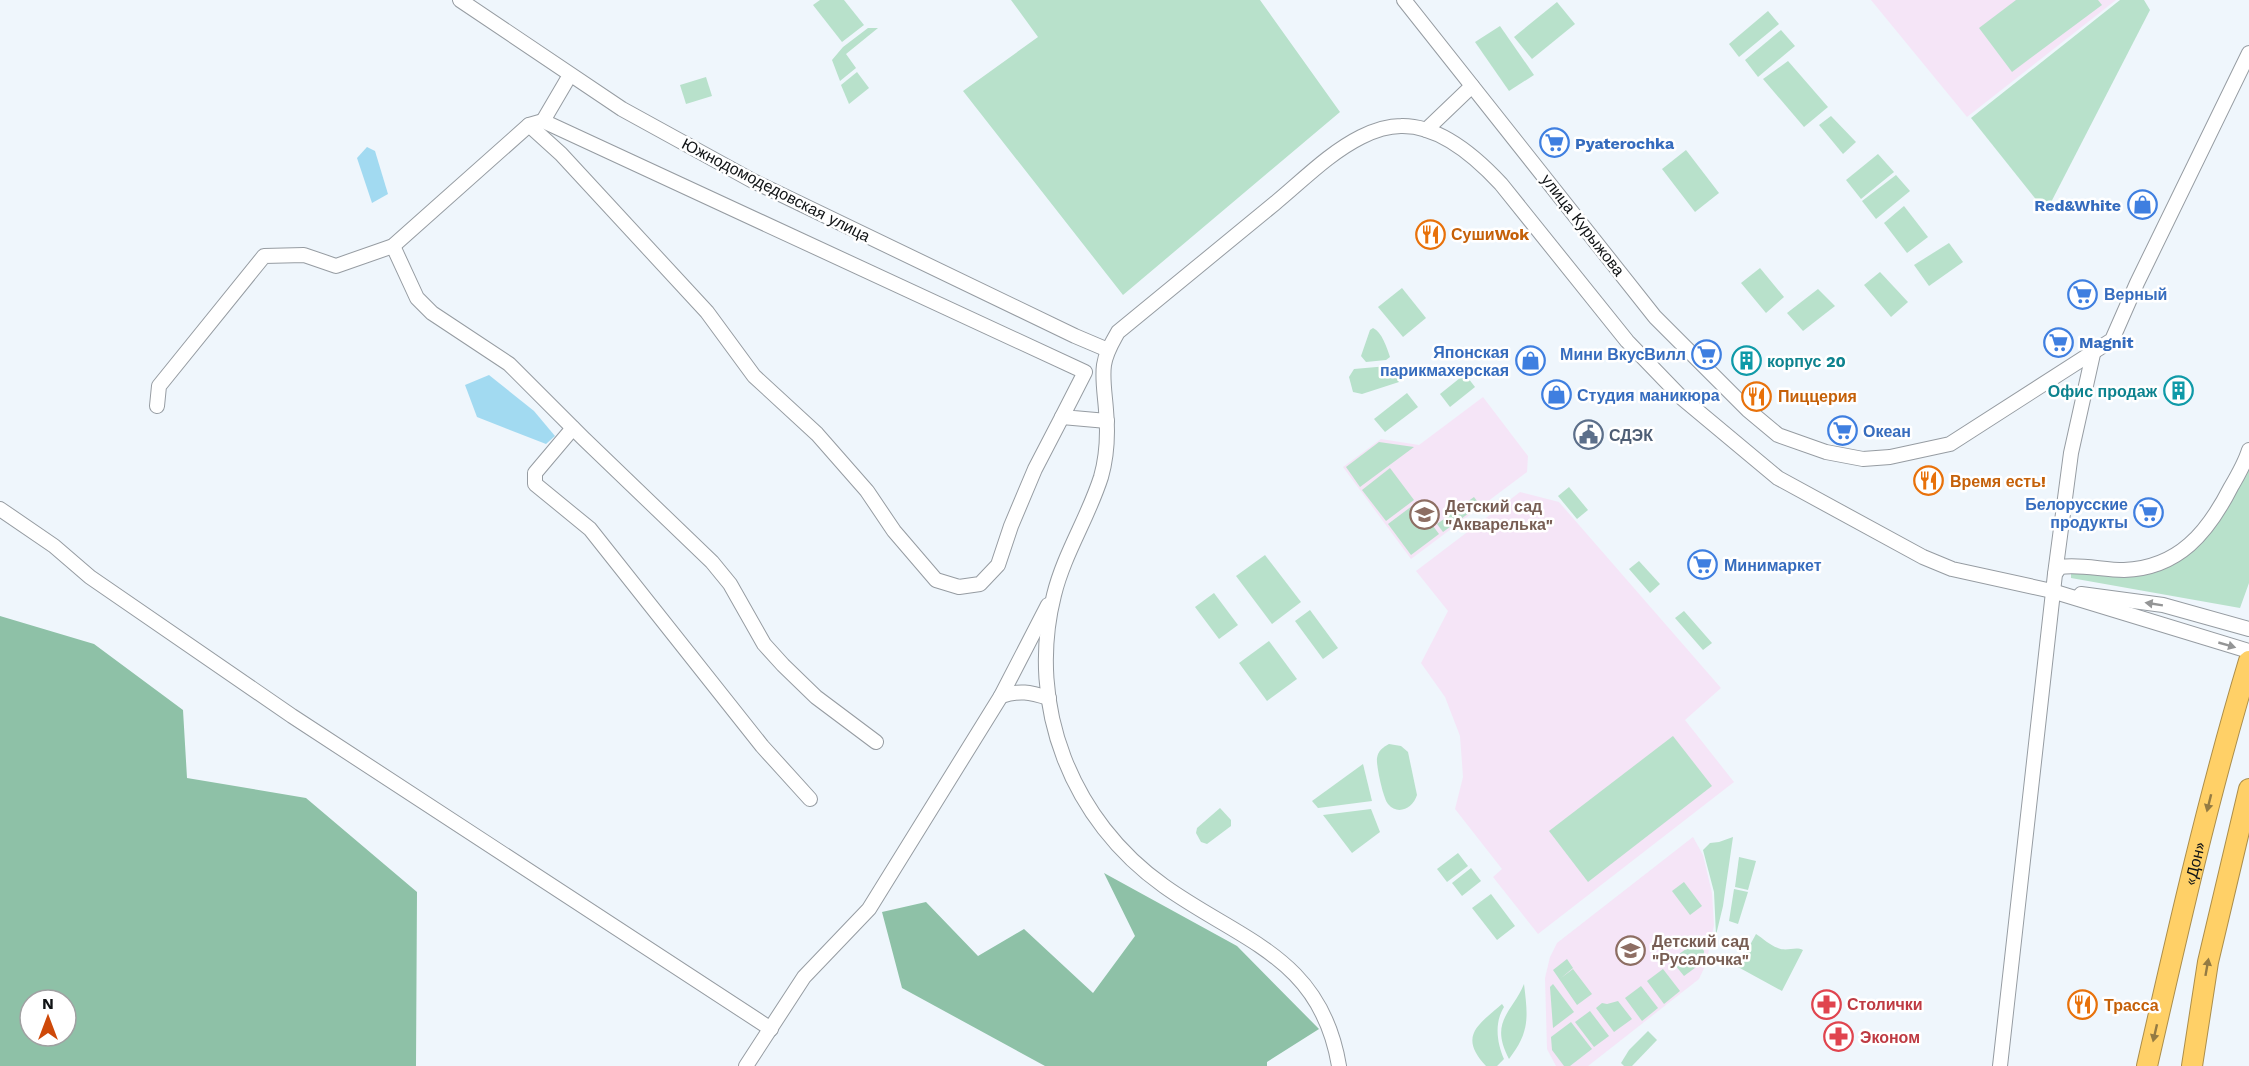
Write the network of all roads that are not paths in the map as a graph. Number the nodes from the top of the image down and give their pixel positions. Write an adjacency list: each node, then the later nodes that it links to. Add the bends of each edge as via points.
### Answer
1 (460, 0): 4 (street, Южнодомодедовская улица)
2 (1404, 0): 5 (street, улица Курыжова)
3 (2249, 53): 11 (street, via 2112,340)
4 (570, 75): 6 (street); 10 (street, Южнодомодедовская улица, via 622,109 753,181)
5 (1472, 86): 8 (street); 11 (street, улица Курыжова, via 1655,317 1778,435 1826,452 1863,459 1950,444)
6 (543, 121): 7 (street); 13 (street, via 1085,372)
7 (529, 125): 9 (street); 13 (street, via 561,154 707,312 753,376 817,434 936,580 959,587 980,584 998,565 1035,469)
8 (1426, 130): 10 (street, via 1382,128 1343,148 1118,332); 19 (street, via 1466,151 1485,167 1628,341 1682,398 1778,478 1952,569)
9 (393, 246): 12 (street, via 336,266 304,255 264,256 159,386); 15 (street, via 417,298 432,313 509,364)
10 (1108, 350): 14 (street, via 1104,367)
11 (2093, 354): 18 (street, via 2072,453)
12 (157, 406)
13 (1062, 417): 14 (street)
14 (1107, 421): 20 (street, via 1106,455 1100,478)
15 (573, 428): 26 (street, via 712,562 730,584 764,644 783,665 816,697); 28 (street, via 536,473 536,484 590,529 762,746)
16 (2249, 450): 18 (street, via 2217,515 2188,548 2173,558 2125,570 2060,567)
17 (0, 509): 29 (street, via 54,546 90,577 292,716)
18 (2055, 574): 19 (street)
19 (2052, 591): 21 (street, one-way to 19, via 2163,605); 22 (street, one-way to 22); 32 (street)
20 (1053, 596): 24 (street); 25 (street, via 1047,659)
21 (2249, 629)
22 (2249, 651)
23 (2249, 661): 33 (highway, «Дон», one-way to 33, via 2199,838)
24 (1001, 696): 25 (street, via 1030,692); 29 (street, via 869,909 804,977)
25 (1049, 698): 31 (street, via 1070,776 1105,831 1125,854 1164,886 1251,938 1292,969 1332,1032)
26 (876, 742)
27 (2249, 789): 34 (highway, one-way to 27, via 2208,962)
28 (810, 799)
29 (771, 1029): 30 (street)
30 (746, 1066)
31 (1339, 1066)
32 (2000, 1066)
33 (2147, 1066)
34 (2192, 1066)

